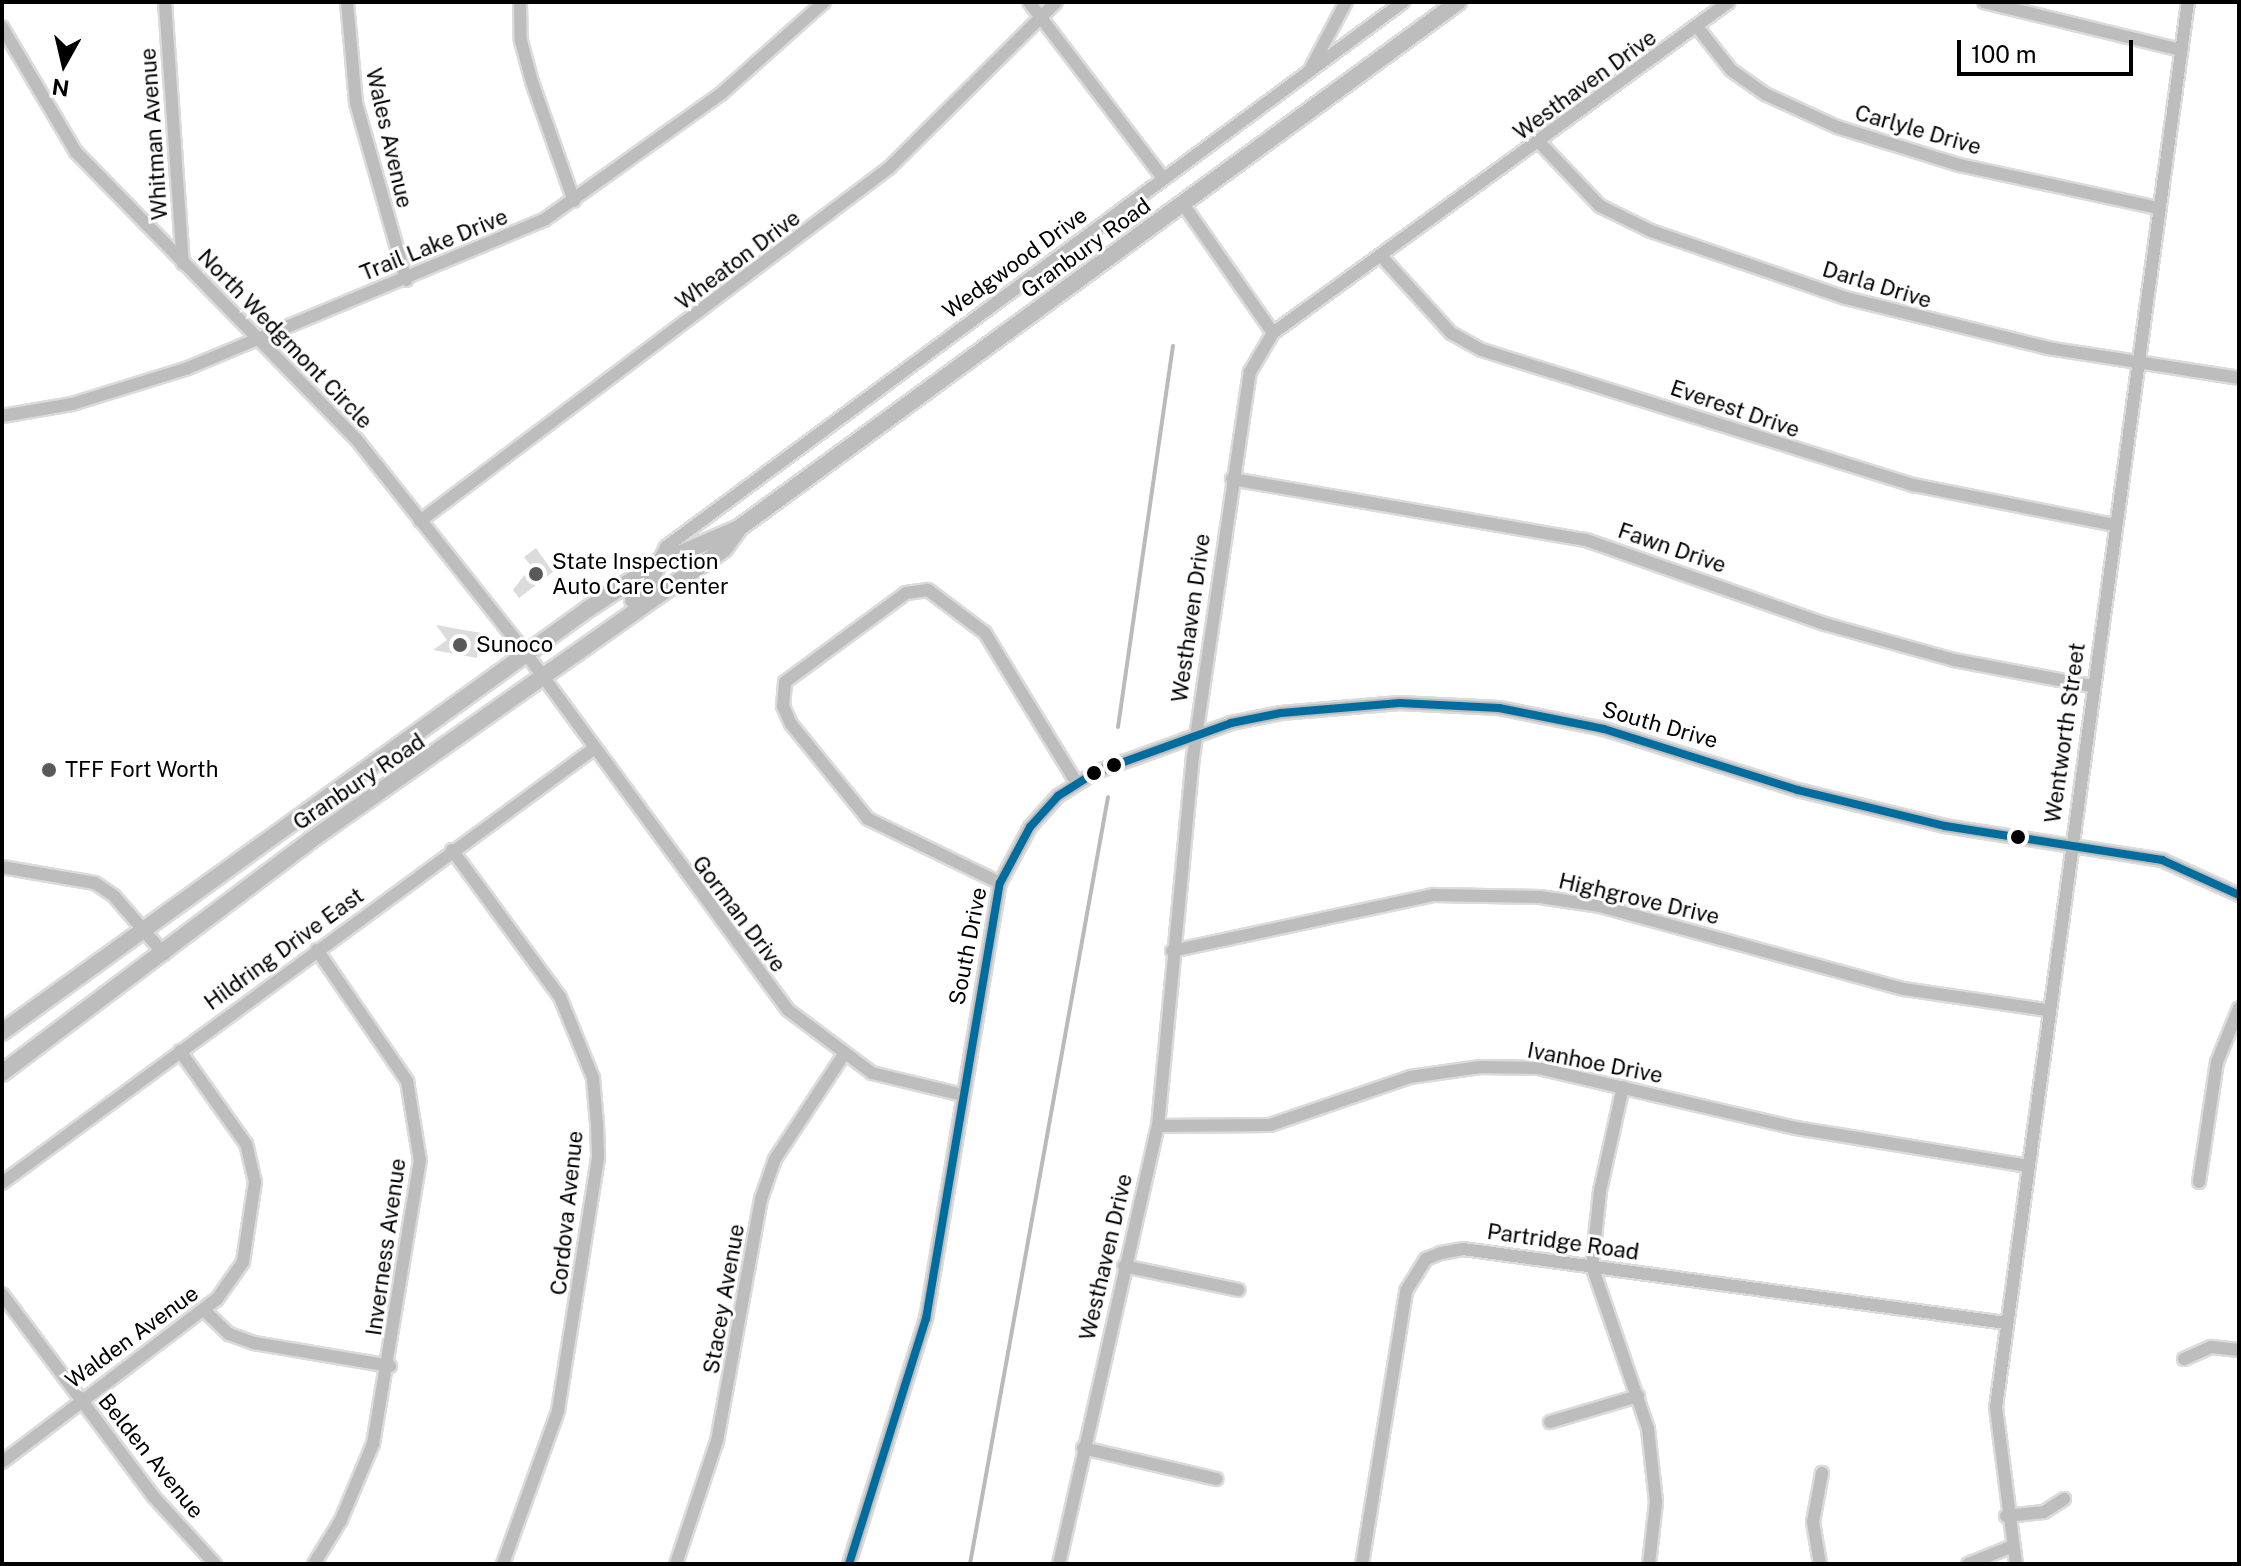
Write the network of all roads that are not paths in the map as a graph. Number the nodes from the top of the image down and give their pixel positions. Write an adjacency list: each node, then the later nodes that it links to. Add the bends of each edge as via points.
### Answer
1 (165, 2): 24 (street, Whitman Avenue)
2 (347, 2): 25 (street, Wales Avenue, via 356,103)
3 (520, 2): 20 (street, via 532,82)
4 (824, 2): 20 (street, Trail Lake Drive, via 722,93)
5 (1029, 2): 13 (street)
6 (1056, 2): 13 (street, Wheaton Drive)
7 (1346, 2): 17 (street)
8 (1403, 2): 17 (street, Wedgwood Drive)
9 (1458, 2): 21 (main road, Granbury Road)
10 (1729, 2): 15 (street, Westhaven Drive)
11 (1984, 2): 16 (street)
12 (2188, 2): 16 (street, Wentworth Street)
13 (1041, 18): 19 (street); 32 (street, Wheaton Drive, via 889,168)
14 (2, 27): 24 (street, North Wedgmont Circle, via 76,152)
15 (1698, 28): 18 (street, Westhaven Drive); 22 (street, Carlyle Drive, via 1731,70 1775,99 1837,127 1959,165)
16 (2181, 50): 22 (street, Wentworth Street)
17 (1309, 71): 19 (street, Wedgwood Drive)
18 (1540, 143): 23 (street, Westhaven Drive); 28 (street, Darla Drive, via 1600,206 1651,231 1940,326)
19 (1163, 178): 35 (street, Wedgwood Drive, via 666,547)
20 (574, 201): 25 (street, Trail Lake Drive)
21 (1183, 204): 26 (street); 34 (main road, Granbury Road)
22 (2158, 208): 28 (street, Wentworth Street)
23 (1381, 256): 26 (street, Westhaven Drive); 33 (street, Everest Drive, via 1442,324 1482,350 1914,485)
24 (183, 263): 27 (street, North Wedgmont Circle)
25 (406, 280): 27 (street, Trail Lake Drive)
26 (1273, 333): 31 (street, Westhaven Drive, via 1250,372)
27 (259, 339): 30 (street, Trail Lake Drive, via 188,368 72,404); 32 (street, North Wedgmont Circle, via 357,440)
28 (2136, 362): 29 (street, Darla Drive); 33 (street, Wentworth Street)
29 (2239, 378)
30 (2, 416)
31 (1232, 479): 39 (street, Fawn Drive, via 1586,540 1825,624 1954,660); 40 (street, Westhaven Drive)
32 (420, 521): 37 (street, North Wedgmont Circle)
33 (2114, 525): 39 (street, Wentworth Street)
34 (739, 528): 35 (main road, Granbury Road); 36 (main road, Granbury Road, via 724,549)
35 (658, 563): 36 (main road, via 648,589 609,618); 37 (main road, Granbury Road)
36 (591, 644): 38 (main road, Granbury Road)
37 (525, 652): 38 (street, North Wedgmont Circle); 48 (main road, Granbury Road)
38 (545, 679): 41 (street, Gorman Drive); 51 (main road, Granbury Road, via 311,840)
39 (2092, 686): 43 (street, Wentworth Street)
40 (1196, 734): 42 (street, South Drive); 43 (street, South Drive, via 1281,713 1351,705 1499,708 1630,735 1872,809); 50 (street, Westhaven Drive)
41 (592, 750): 44 (street, Hildring Drive East); 56 (street, Gorman Drive, via 765,984)
42 (1076, 782): 46 (street, South Drive, via 1030,827); 46 (street, via 1002,656 951,604 928,590 906,593 791,675 783,706 845,794 883,831)
43 (2070, 846): 47 (street, South Drive, via 2180,865); 53 (street, Wentworth Street)
44 (452, 850): 49 (street, Hildring Drive East); 85 (street, Cordova Avenue, via 560,997 593,1078 597,1124 598,1158 558,1411)
45 (2, 867): 48 (street, via 95,883)
46 (1000, 883): 59 (street, South Drive)
47 (2239, 895)
48 (143, 929): 51 (street); 54 (main road, Granbury Road)
49 (317, 950): 55 (street, Hildring Drive East); 72 (street, Inverness Avenue, via 407,1081 419,1133 418,1197)
50 (1172, 951): 53 (street, Highgrove Drive, via 1434,895 1540,897 1600,906 1904,989); 60 (street, Westhaven Drive)
51 (164, 954): 57 (main road, Granbury Road)
52 (2239, 1008): 62 (street, via 2217,1062)
53 (2046, 1010): 61 (street, Wentworth Street)
54 (2, 1032)
55 (180, 1051): 63 (street, Hildring Drive East); 68 (street, Walden Avenue, via 239,1130 255,1182 243,1262)
56 (843, 1056): 59 (street, Gorman Drive, via 908,1086); 86 (street, Stacey Avenue, via 775,1159 761,1199 717,1441)
57 (2, 1073)
58 (1623, 1087): 60 (street, Ivanhoe Drive, via 1538,1068 1458,1068 1410,1077 1270,1125); 61 (street, Ivanhoe Drive, via 1796,1128); 65 (street, via 1600,1191)
59 (963, 1095): 87 (street, South Drive, via 926,1319)
60 (1158, 1126): 64 (street, Westhaven Drive)
61 (2027, 1166): 69 (street, Wentworth Street)
62 (2199, 1182)
63 (2, 1183)
64 (1124, 1266): 66 (street); 76 (street, Westhaven Drive)
65 (1592, 1266): 69 (street, Partridge Road); 73 (street); 89 (street, Partridge Road, via 1463,1249 1426,1259 1414,1273 1383,1420)
66 (1239, 1290)
67 (2, 1294): 74 (street, Belden Avenue)
68 (204, 1310): 72 (street, via 229,1334 254,1343); 74 (street, Walden Avenue)
69 (2006, 1323): 81 (street, Wentworth Street, via 1996,1407)
70 (2239, 1350): 71 (street, via 2211,1347)
71 (2184, 1359)
72 (390, 1366): 84 (street, Inverness Avenue, via 363,1471)
73 (1638, 1396): 75 (street); 90 (street, via 1656,1502)
74 (81, 1400): 77 (street, Walden Avenue); 83 (street, Belden Avenue)
75 (1550, 1422)
76 (1083, 1448): 79 (street); 88 (street, Westhaven Drive)
77 (2, 1462)
78 (1822, 1473): 91 (street, via 1813,1522)
79 (1216, 1479)
80 (2064, 1499): 81 (street, via 2044,1512)
81 (2006, 1516): 82 (street, Wentworth Street)
82 (2013, 1546): 92 (street); 93 (street, Wentworth Street)
83 (215, 1564)
84 (314, 1564)
85 (503, 1564)
86 (676, 1564)
87 (849, 1564)
88 (1059, 1564)
89 (1362, 1564)
90 (1649, 1564)
91 (1820, 1564)
92 (1968, 1564)
93 (2016, 1564)

